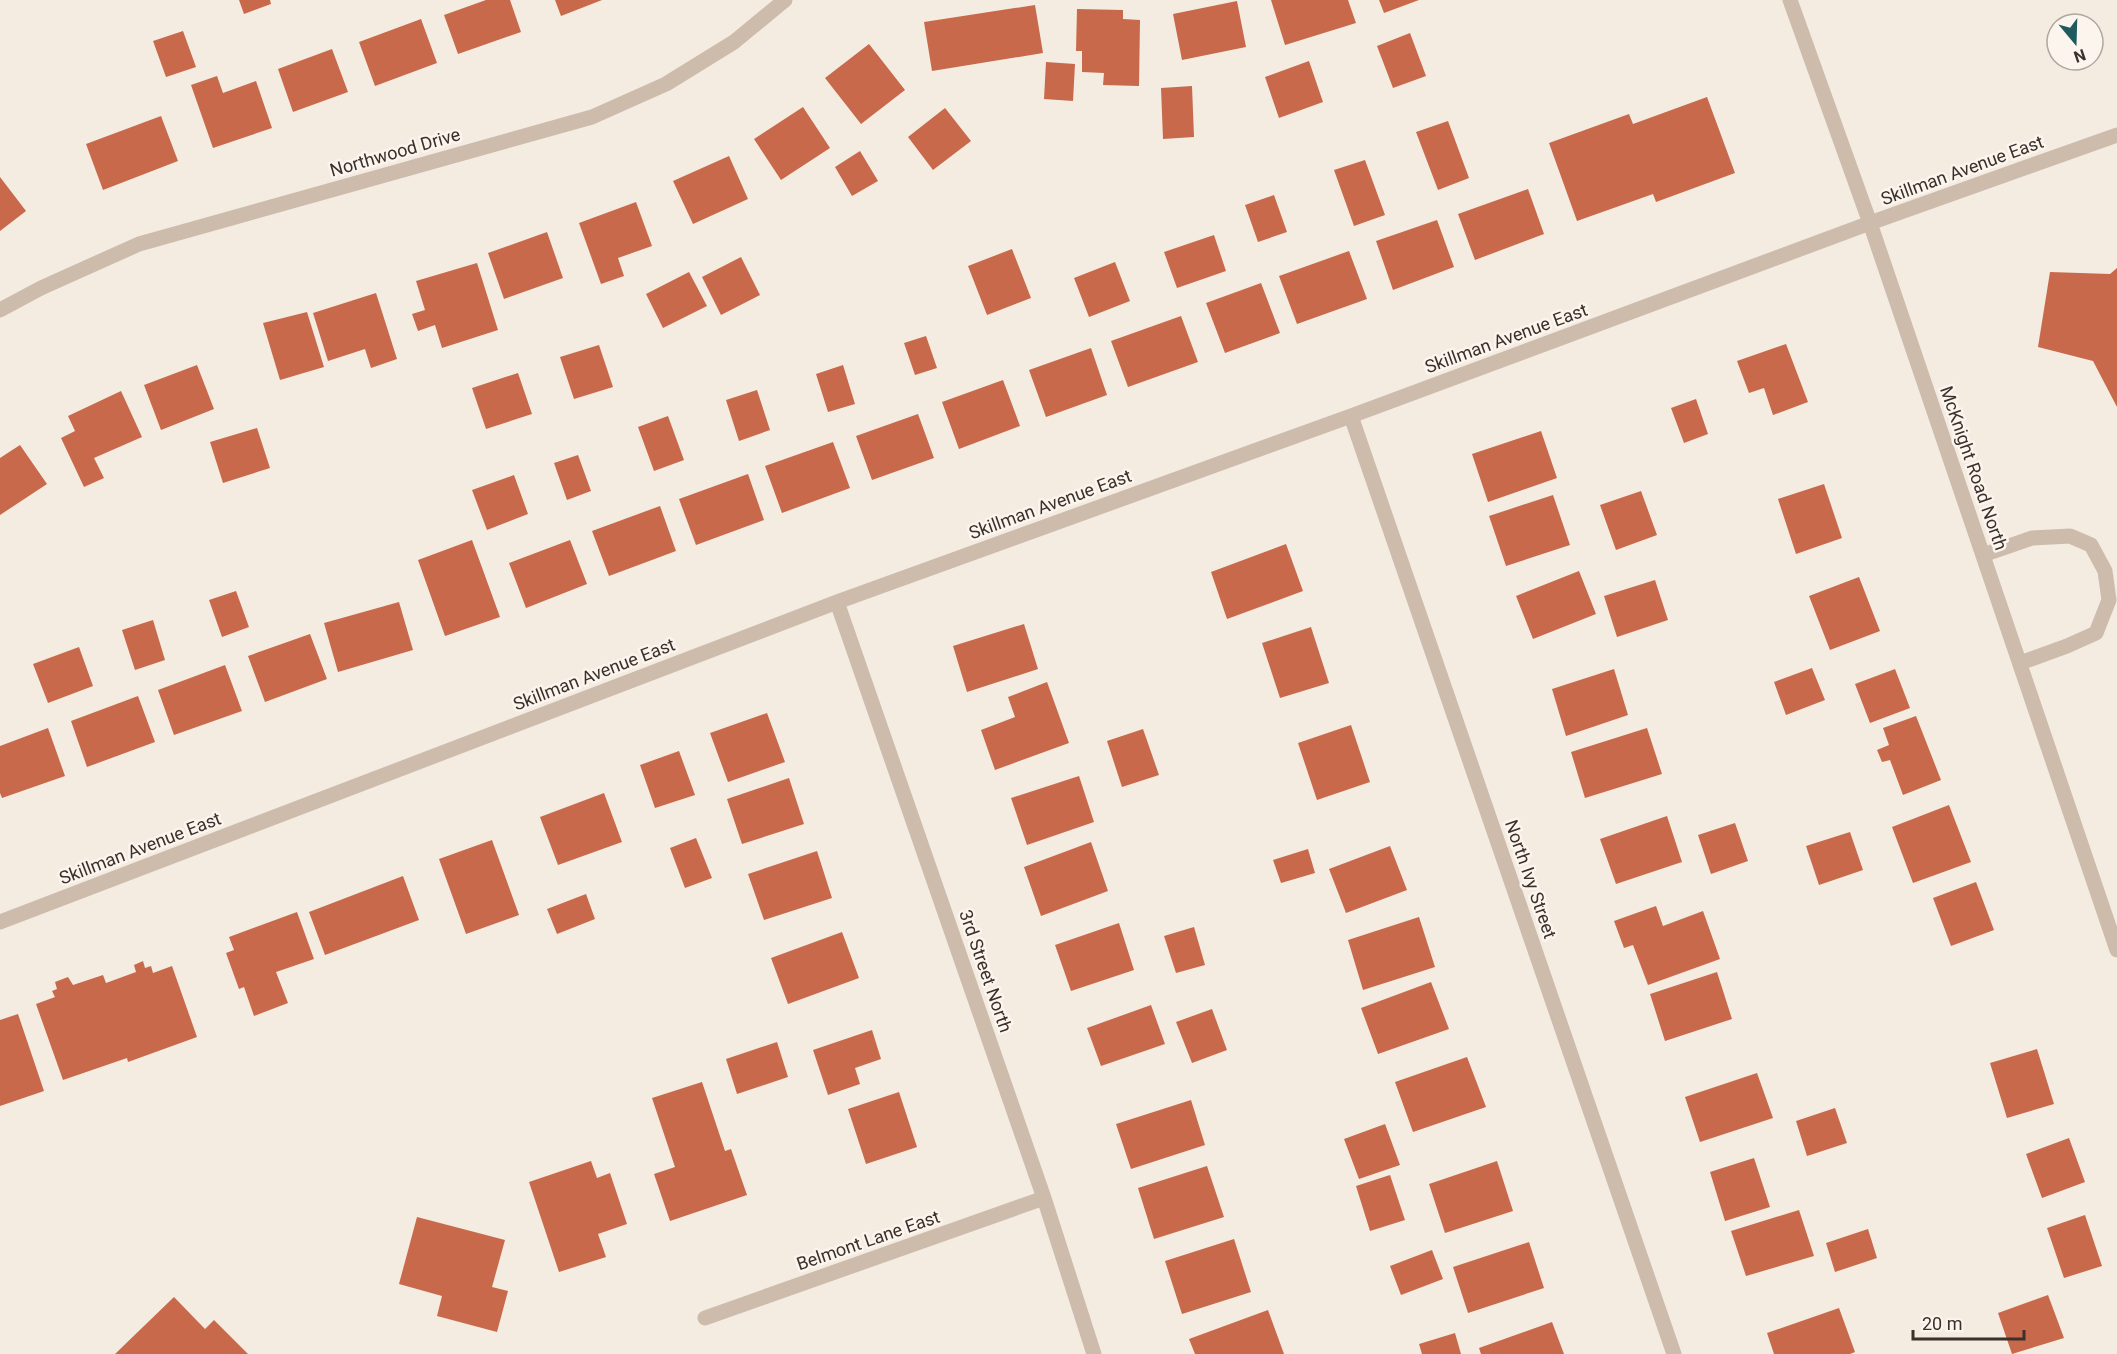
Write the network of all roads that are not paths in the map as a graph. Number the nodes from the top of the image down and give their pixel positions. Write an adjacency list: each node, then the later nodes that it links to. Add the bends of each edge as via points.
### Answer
1 (785, 0): 5 (street, Northwood Drive, via 734,42 666,84 592,117 139,244)
2 (1790, 0): 4 (street, McKnight Road North)
3 (2117, 135): 4 (street, Skillman Avenue East)
4 (1870, 223): 6 (street, Skillman Avenue East); 7 (street, McKnight Road North)
5 (0, 310)
6 (1351, 416): 8 (street, Skillman Avenue East); 15 (street, North Ivy Street)
7 (1983, 555): 9 (street, McKnight Road North); 9 (street, via 2032,538 2070,536 2091,545 2105,571 2109,600 2096,633)
8 (837, 602): 10 (street, Skillman Avenue East); 12 (street, 3rd Street North)
9 (2020, 663): 11 (street, McKnight Road North)
10 (0, 922)
11 (2117, 950)
12 (1044, 1198): 13 (street, Belmont Lane East); 14 (street, 3rd Street North)
13 (705, 1318)
14 (1094, 1354)
15 (1674, 1354)

